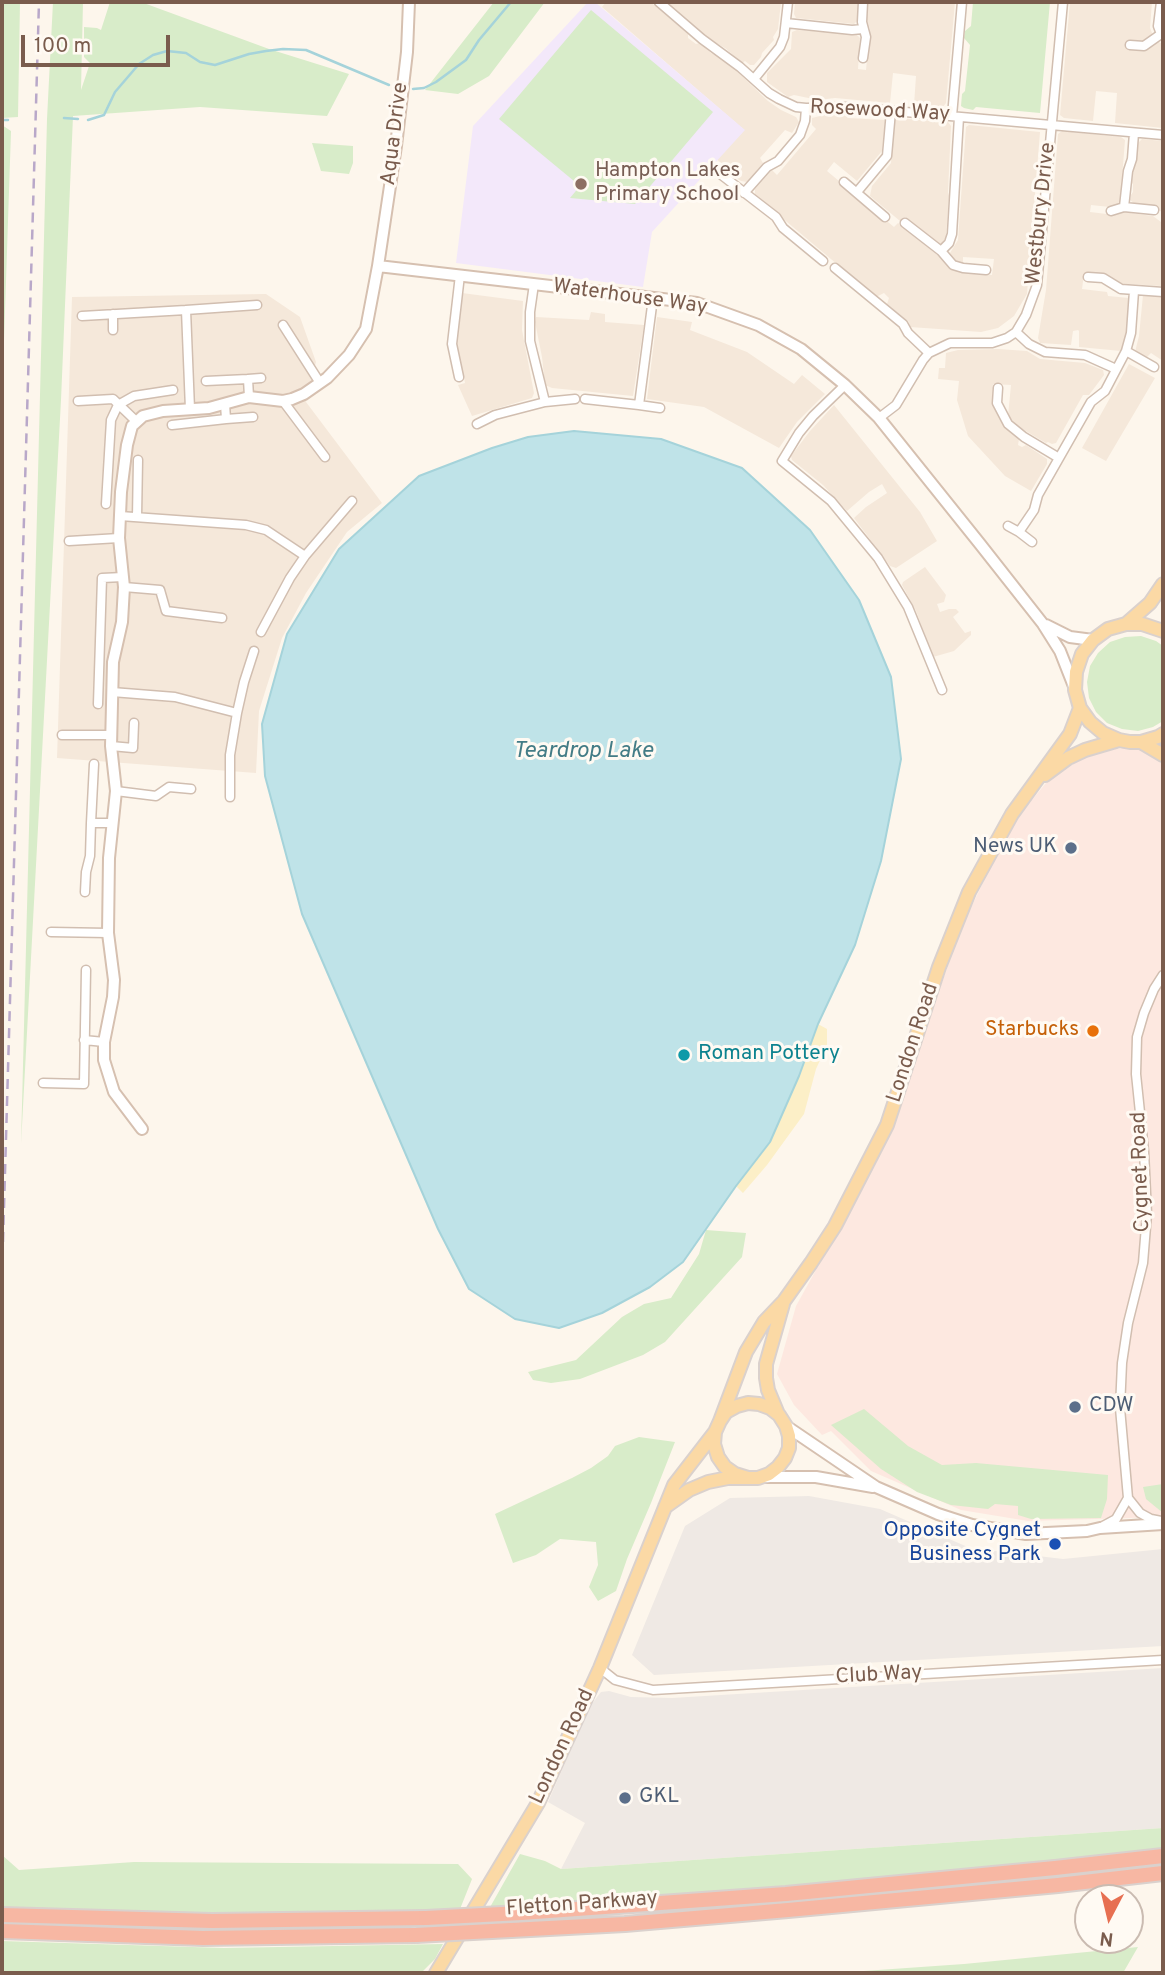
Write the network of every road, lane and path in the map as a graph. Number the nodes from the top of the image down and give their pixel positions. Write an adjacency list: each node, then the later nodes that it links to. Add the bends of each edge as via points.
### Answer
1 (410, 2): 31 (street, Aqua Drive)
2 (659, 2): 13 (street, Rosewood Way)
3 (788, 2): 8 (street)
4 (863, 2): 9 (street)
5 (962, 2): 16 (street)
6 (1063, 2): 17 (street, Westbury Drive)
7 (1161, 2): 10 (street, via 1158,26)
8 (786, 23): 9 (street); 13 (street, via 780,47)
9 (863, 29): 12 (street)
10 (1162, 35): 11 (street, via 1144,46)
11 (1130, 45)
12 (863, 58)
13 (754, 79): 14 (street, Rosewood Way, via 779,99)
14 (806, 108): 15 (street, Rosewood Way); 23 (street, via 800,135)
15 (891, 111): 16 (street, Rosewood Way); 22 (street, via 887,156)
16 (956, 116): 17 (street, Rosewood Way); 29 (street, via 952,234)
17 (1052, 125): 18 (street, Rosewood Way); 46 (street, Westbury Drive, via 1037,285)
18 (1134, 133): 19 (street, Rosewood Way); 24 (street)
19 (1163, 135)
20 (719, 173): 23 (street)
21 (844, 182): 22 (street)
22 (857, 192): 27 (street)
23 (744, 193): 30 (street)
24 (1124, 207): 25 (street); 26 (street)
25 (1154, 210)
26 (1111, 211)
27 (886, 217)
28 (905, 223): 29 (street)
29 (942, 251): 33 (street, via 953,265)
30 (823, 261)
31 (378, 266): 34 (street, Waterhouse Way); 55 (street, Aqua Drive, via 366,329 349,355)
32 (835, 268): 48 (street, via 882,302)
33 (986, 270)
34 (460, 275): 36 (street, Waterhouse Way); 51 (street, via 452,344)
35 (1088, 277): 37 (street)
36 (534, 284): 39 (street, Waterhouse Way); 64 (street, via 530,341)
37 (1134, 290): 38 (street); 47 (street)
38 (1163, 292)
39 (653, 298): 56 (street, Waterhouse Way, via 697,303 758,325 801,349); 67 (street)
40 (257, 305): 41 (street)
41 (186, 310): 42 (street); 69 (street)
42 (113, 314): 43 (street); 45 (street)
43 (82, 316)
44 (283, 325): 55 (street)
45 (113, 330)
46 (1016, 332): 48 (street, via 992,343 950,343); 50 (street, via 1045,352 1085,355)
47 (1126, 351): 49 (street); 50 (street)
48 (929, 353): 71 (street, via 896,405)
49 (1154, 367)
50 (1116, 369): 77 (street)
51 (459, 377)
52 (261, 378): 53 (street)
53 (248, 379): 54 (street); 59 (street)
54 (206, 381)
55 (320, 383): 63 (street, Aqua Drive)
56 (845, 385): 71 (street, Waterhouse Way); 100 (street, via 813,416 782,461 831,501 878,558 908,607)
57 (998, 388): 77 (street, via 997,403 1008,424 1022,440)
58 (173, 390): 66 (street, via 134,396)
59 (249, 397): 63 (street); 65 (street)
60 (575, 399): 64 (street)
61 (585, 399): 67 (street)
62 (78, 401): 66 (street, via 113,399)
63 (283, 401): 76 (street)
64 (545, 402): 74 (street)
65 (225, 404): 69 (street); 72 (street)
66 (118, 405): 73 (street); 80 (street, via 111,420)
67 (639, 405): 68 (street)
68 (660, 408)
69 (190, 410): 73 (street, via 163,411)
70 (253, 417): 72 (street)
71 (879, 418): 92 (street, Waterhouse Way)
72 (226, 419): 75 (street)
73 (136, 422): 81 (street, via 127,445)
74 (477, 424)
75 (172, 425)
76 (325, 457)
77 (1059, 458): 84 (street)
78 (138, 460): 82 (street)
79 (352, 501): 88 (street)
80 (106, 504)
81 (120, 516): 82 (street); 85 (street)
82 (137, 517): 88 (street, via 246,525 266,530)
83 (1008, 526): 84 (street)
84 (1019, 532): 87 (street)
85 (119, 538): 86 (street); 89 (street)
86 (69, 541)
87 (1032, 542)
88 (305, 556): 95 (street)
89 (123, 582): 91 (street, via 160,590 166,611); 96 (street, via 102,578); 97 (street)
90 (1163, 584): 93 (main road)
91 (222, 618)
92 (1043, 624): 98 (street, Waterhouse Way, via 1070,637); 101 (street, Waterhouse Way)
93 (1126, 624): 94 (main road); 98 (main road)
94 (1163, 631)
95 (261, 632)
96 (99, 634): 97 (street); 103 (street)
97 (118, 637): 102 (street)
98 (1093, 640): 101 (main road, via 1082,654)
99 (254, 651): 105 (street)
100 (942, 684)
101 (1075, 690): 104 (main road)
102 (112, 692): 105 (street, via 175,697); 109 (street)
103 (98, 704)
104 (1080, 708): 110 (main road, via 1103,733); 114 (main road, London Road, via 1070,734)
105 (237, 713): 117 (street)
106 (134, 723): 109 (street, via 134,748)
107 (1163, 734): 111 (main road)
108 (62, 735): 109 (street)
109 (111, 740): 116 (street)
110 (1119, 740): 111 (main road); 114 (main road, London Road, via 1068,758)
111 (1141, 742): 112 (main road)
112 (1163, 755)
113 (94, 764): 119 (street)
114 (1036, 781): 129 (main road, London Road, via 969,892 887,1125 835,1226)
115 (191, 789): 116 (street, via 169,787 156,796)
116 (116, 791): 118 (street)
117 (230, 797)
118 (113, 822): 119 (street); 122 (street)
119 (91, 823): 120 (street)
120 (85, 892)
121 (51, 932): 122 (street)
122 (108, 933): 126 (street, via 114,980)
123 (86, 970): 125 (street)
124 (1163, 975): 134 (street, Cygnet Road, via 1137,1037 1147,1214 1143,1263 1122,1363 1120,1408)
125 (84, 1040): 126 (street); 127 (street, via 84,1084)
126 (104, 1042): 128 (street, via 104,1060 114,1092)
127 (43, 1083)
128 (142, 1129)
129 (785, 1301): 130 (main road, London Road, via 766,1364 768,1390); 131 (main road, London Road, via 764,1322 746,1352)
130 (782, 1420): 131 (main road, via 770,1408 748,1403 726,1412); 132 (main road, via 789,1436 785,1458 769,1474); 133 (street)
131 (717, 1426): 132 (main road, via 714,1444 718,1457 735,1474); 135 (main road, London Road, via 674,1485)
132 (753, 1478): 133 (street, via 816,1477); 135 (main road, via 708,1482)
133 (876, 1487): 139 (street, via 971,1525 1026,1534)
134 (1128, 1498): 136 (street, via 1140,1513); 137 (street, via 1116,1519)
135 (664, 1508): 141 (main road, London Road)
136 (1163, 1523): 137 (street)
137 (1100, 1528): 139 (street)
138 (1163, 1530): 139 (street)
139 (1087, 1531)
140 (1163, 1660): 141 (street, Club Way, via 653,1690 615,1680)
141 (600, 1668): 146 (main road, London Road, via 538,1802)
142 (1163, 1856): 144 (highway, Fletton Parkway, bridge, via 786,1894 426,1918 212,1921)
143 (1163, 1873): 145 (highway, Fletton Parkway, bridge, via 625,1924 416,1935 202,1938)
144 (2, 1916)
145 (2, 1931)
146 (436, 1973)

